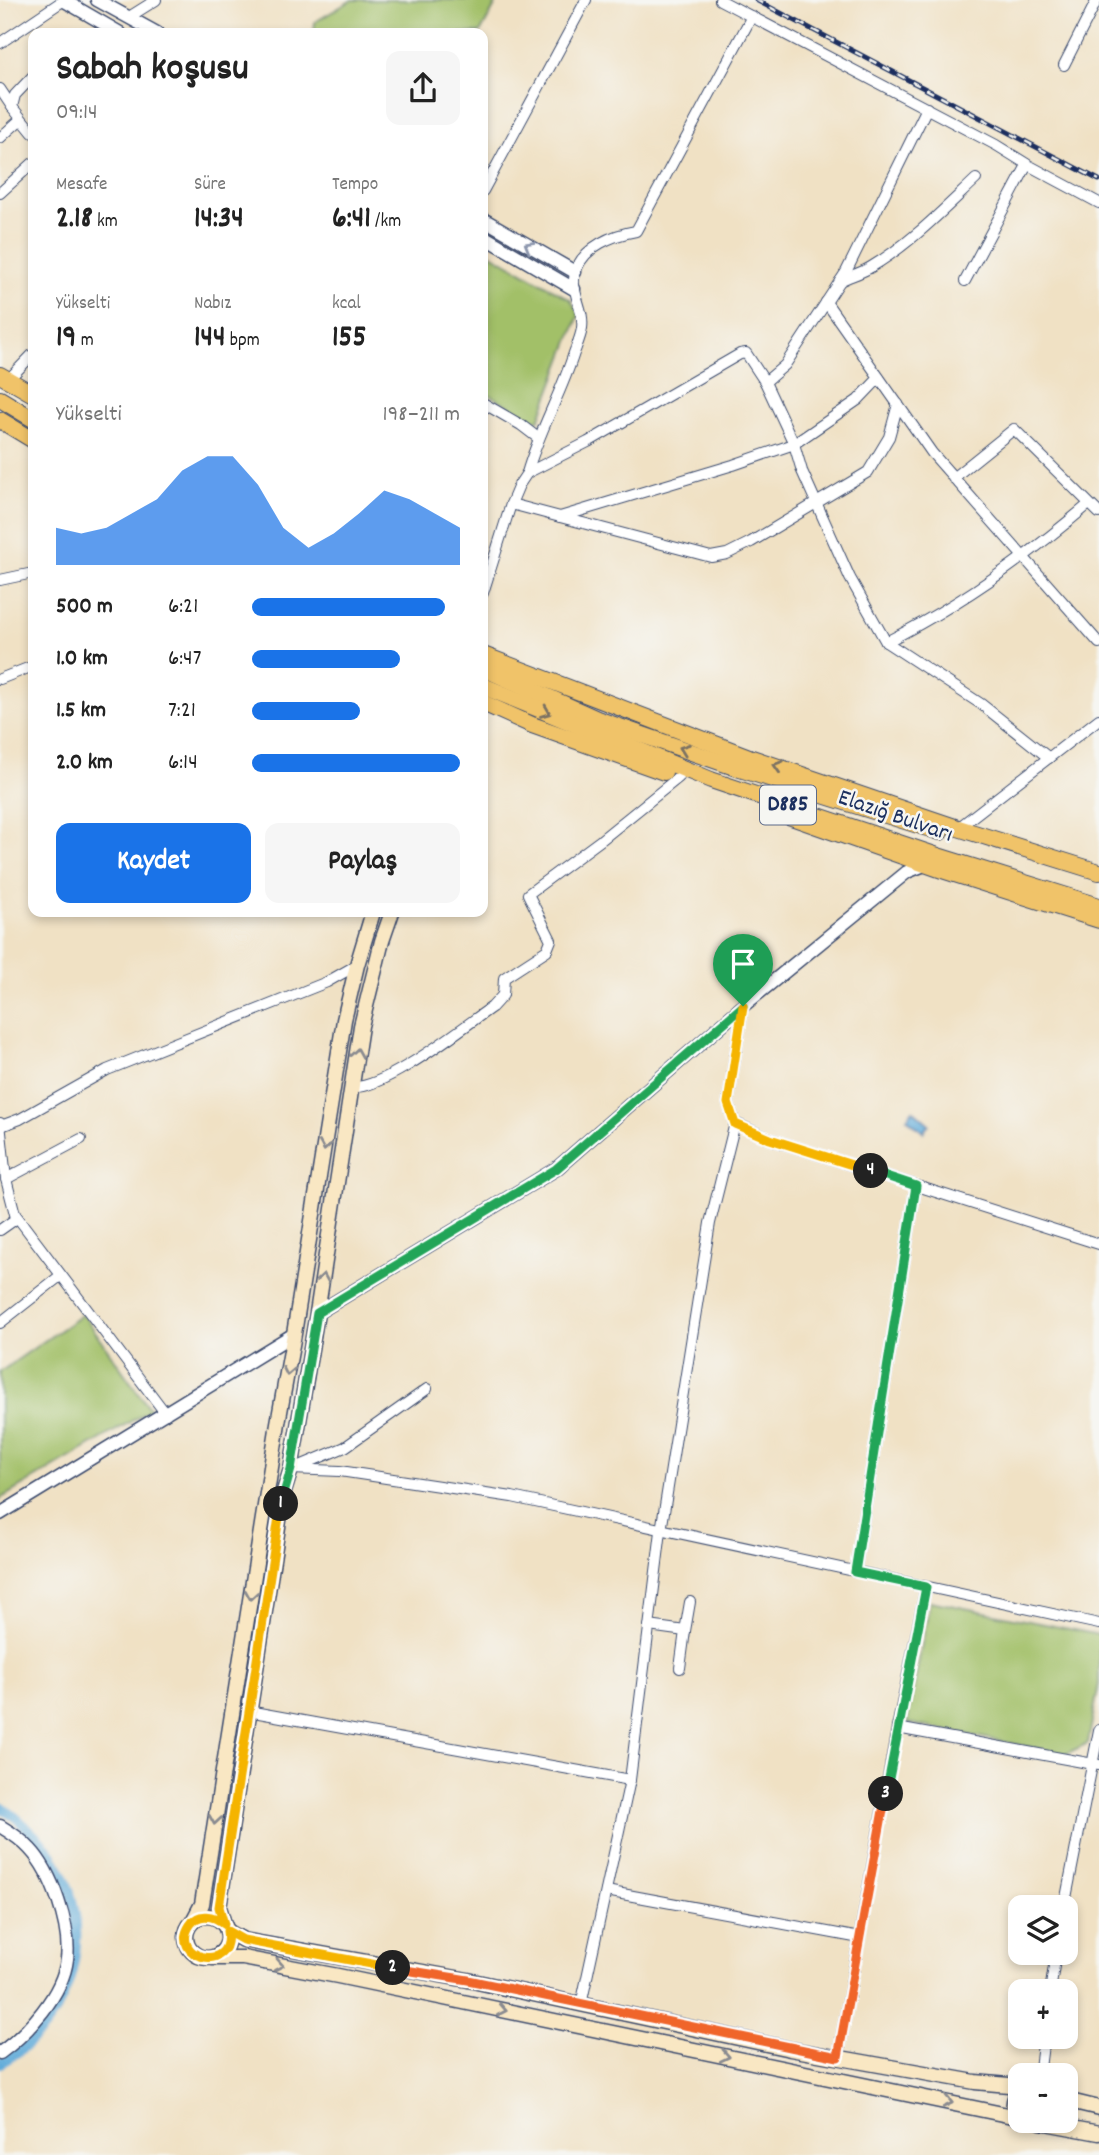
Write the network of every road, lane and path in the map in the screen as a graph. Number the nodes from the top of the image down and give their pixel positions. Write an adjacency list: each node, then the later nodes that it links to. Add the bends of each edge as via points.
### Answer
1 (63, 0): 9 (street); 11 (street)
2 (97, 0): 8 (street)
3 (156, 0): 8 (street)
4 (586, 0): 23 (street)
5 (720, 0): 7 (street)
6 (1097, 0): 12 (street)
7 (752, 16): 16 (street); 28 (street, via 636,231 601,243 583,257)
8 (129, 18): 10 (street)
9 (106, 28)
10 (148, 28)
11 (0, 43)
12 (1063, 65)
13 (28, 82): 15 (street)
14 (0, 89): 15 (street)
15 (12, 107): 17 (street)
16 (927, 108): 20 (street); 29 (street)
17 (21, 118): 18 (street); 19 (street)
18 (28, 127)
19 (0, 138)
20 (1027, 165): 25 (street); 30 (street)
21 (28, 168): 24 (street)
22 (976, 179): 29 (street, via 894,251)
23 (488, 182)
24 (0, 194)
25 (1099, 202)
26 (488, 222): 28 (street, one-way to 26)
27 (488, 239): 31 (street)
28 (575, 272): 31 (street)
29 (839, 281): 32 (street)
30 (965, 281)
31 (574, 289): 43 (street, via 582,326)
32 (826, 302): 35 (street); 36 (street, via 785,365)
33 (28, 358): 34 (street)
34 (4, 377): 37 (highway)
35 (879, 378): 39 (street); 45 (street, via 858,400)
36 (765, 382): 45 (street); 46 (street, via 749,355 740,354)
37 (28, 391)
38 (0, 399): 41 (highway)
39 (898, 404): 47 (street); 48 (street, via 889,437 868,472)
40 (488, 406): 43 (street)
41 (28, 414)
42 (0, 420): 44 (highway)
43 (538, 438): 46 (street)
44 (28, 439)
45 (794, 444): 48 (street); 52 (street)
46 (527, 473): 49 (street)
47 (953, 478): 50 (street, via 1014,429); 53 (street)
48 (816, 503): 52 (street, via 751,542 711,557); 57 (street)
49 (512, 504): 52 (street); 55 (street)
50 (1089, 504): 51 (street); 53 (street)
51 (1099, 513)
52 (559, 517)
53 (1024, 557): 57 (street, via 945,610); 58 (street)
54 (28, 574): 56 (street)
55 (488, 578)
56 (0, 580)
57 (886, 642): 66 (street, via 990,711)
58 (1099, 643)
59 (488, 657): 68 (highway, one-way to 59, via 749,757)
60 (28, 668): 62 (street)
61 (488, 670): 71 (highway, Elazığ Bulvarı / D885, one-way to 61, via 740,769 597,719)
62 (0, 679)
63 (488, 689): 72 (highway, Elazığ Bulvarı / D885, one-way to 72, via 711,780)
64 (488, 705): 67 (highway, via 532,726)
65 (1099, 719): 66 (street)
66 (1049, 758): 68 (street)
67 (679, 777): 69 (highway); 78 (street, via 528,894 551,944 505,978 503,995 492,1007 394,1074 369,1086)
68 (958, 828): 70 (highway)
69 (905, 864): 75 (highway, via 927,864); 77 (street)
70 (1099, 872)
71 (1099, 883)
72 (1099, 906)
73 (371, 917): 76 (main road)
74 (391, 917): 78 (main road, one-way to 74, via 361,1026)
75 (1099, 920)
76 (357, 965): 80 (street, via 327,982 107,1070 20,1119); 90 (main road, one-way to 90, via 344,1020)
77 (743, 1006): 79 (street, via 728,1103); 88 (street, via 556,1169)
78 (351, 1087): 88 (main road, one-way to 78)
79 (735, 1124): 83 (street); 95 (street, via 710,1223)
80 (0, 1125): 82 (street)
81 (81, 1139): 82 (street)
82 (6, 1179): 84 (street)
83 (916, 1186): 86 (street); 96 (street)
84 (17, 1218): 85 (street); 87 (street)
85 (0, 1230)
86 (1099, 1244)
87 (60, 1276): 89 (street); 92 (street)
88 (317, 1313): 93 (main road)
89 (0, 1323)
90 (294, 1334): 92 (street); 111 (main road, one-way to 111, via 202,1904)
91 (427, 1389): 93 (street, via 345,1447)
92 (166, 1414): 94 (street)
93 (291, 1469): 95 (street, via 340,1471 512,1497); 103 (main road)
94 (0, 1514)
95 (661, 1531): 96 (street); 100 (street)
96 (855, 1572): 97 (street)
97 (926, 1587): 99 (street); 104 (street)
98 (690, 1602): 101 (street)
99 (1099, 1624)
100 (649, 1626): 101 (street); 107 (street)
101 (685, 1631): 102 (street)
102 (680, 1668)
103 (248, 1711): 107 (street); 112 (main road, via 219,1907)
104 (898, 1728): 106 (street); 113 (street)
105 (1099, 1730): 106 (street)
106 (1095, 1764): 110 (street)
107 (630, 1780): 109 (street)
108 (0, 1826): 116 (street, via 30,1848 41,1864 60,1907 68,1960 45,2008 24,2035)
109 (607, 1891): 113 (street); 115 (street)
110 (1068, 1895)
111 (193, 1922): 112 (main road, via 206,1916); 114 (main road, via 186,1933 188,1947 198,1956)
112 (226, 1927): 114 (main road, via 227,1944); 115 (main road, via 243,1940)
113 (860, 1938): 117 (street)
114 (212, 1958): 121 (main road, one-way to 121, via 243,1958 311,1971)
115 (581, 2005): 117 (main road)
116 (0, 2053)
117 (838, 2057): 118 (main road)
118 (1008, 2086)
119 (1078, 2103): 120 (main road)
120 (1099, 2108)
121 (1008, 2116)
122 (1078, 2129): 123 (main road)
123 (1099, 2133)

